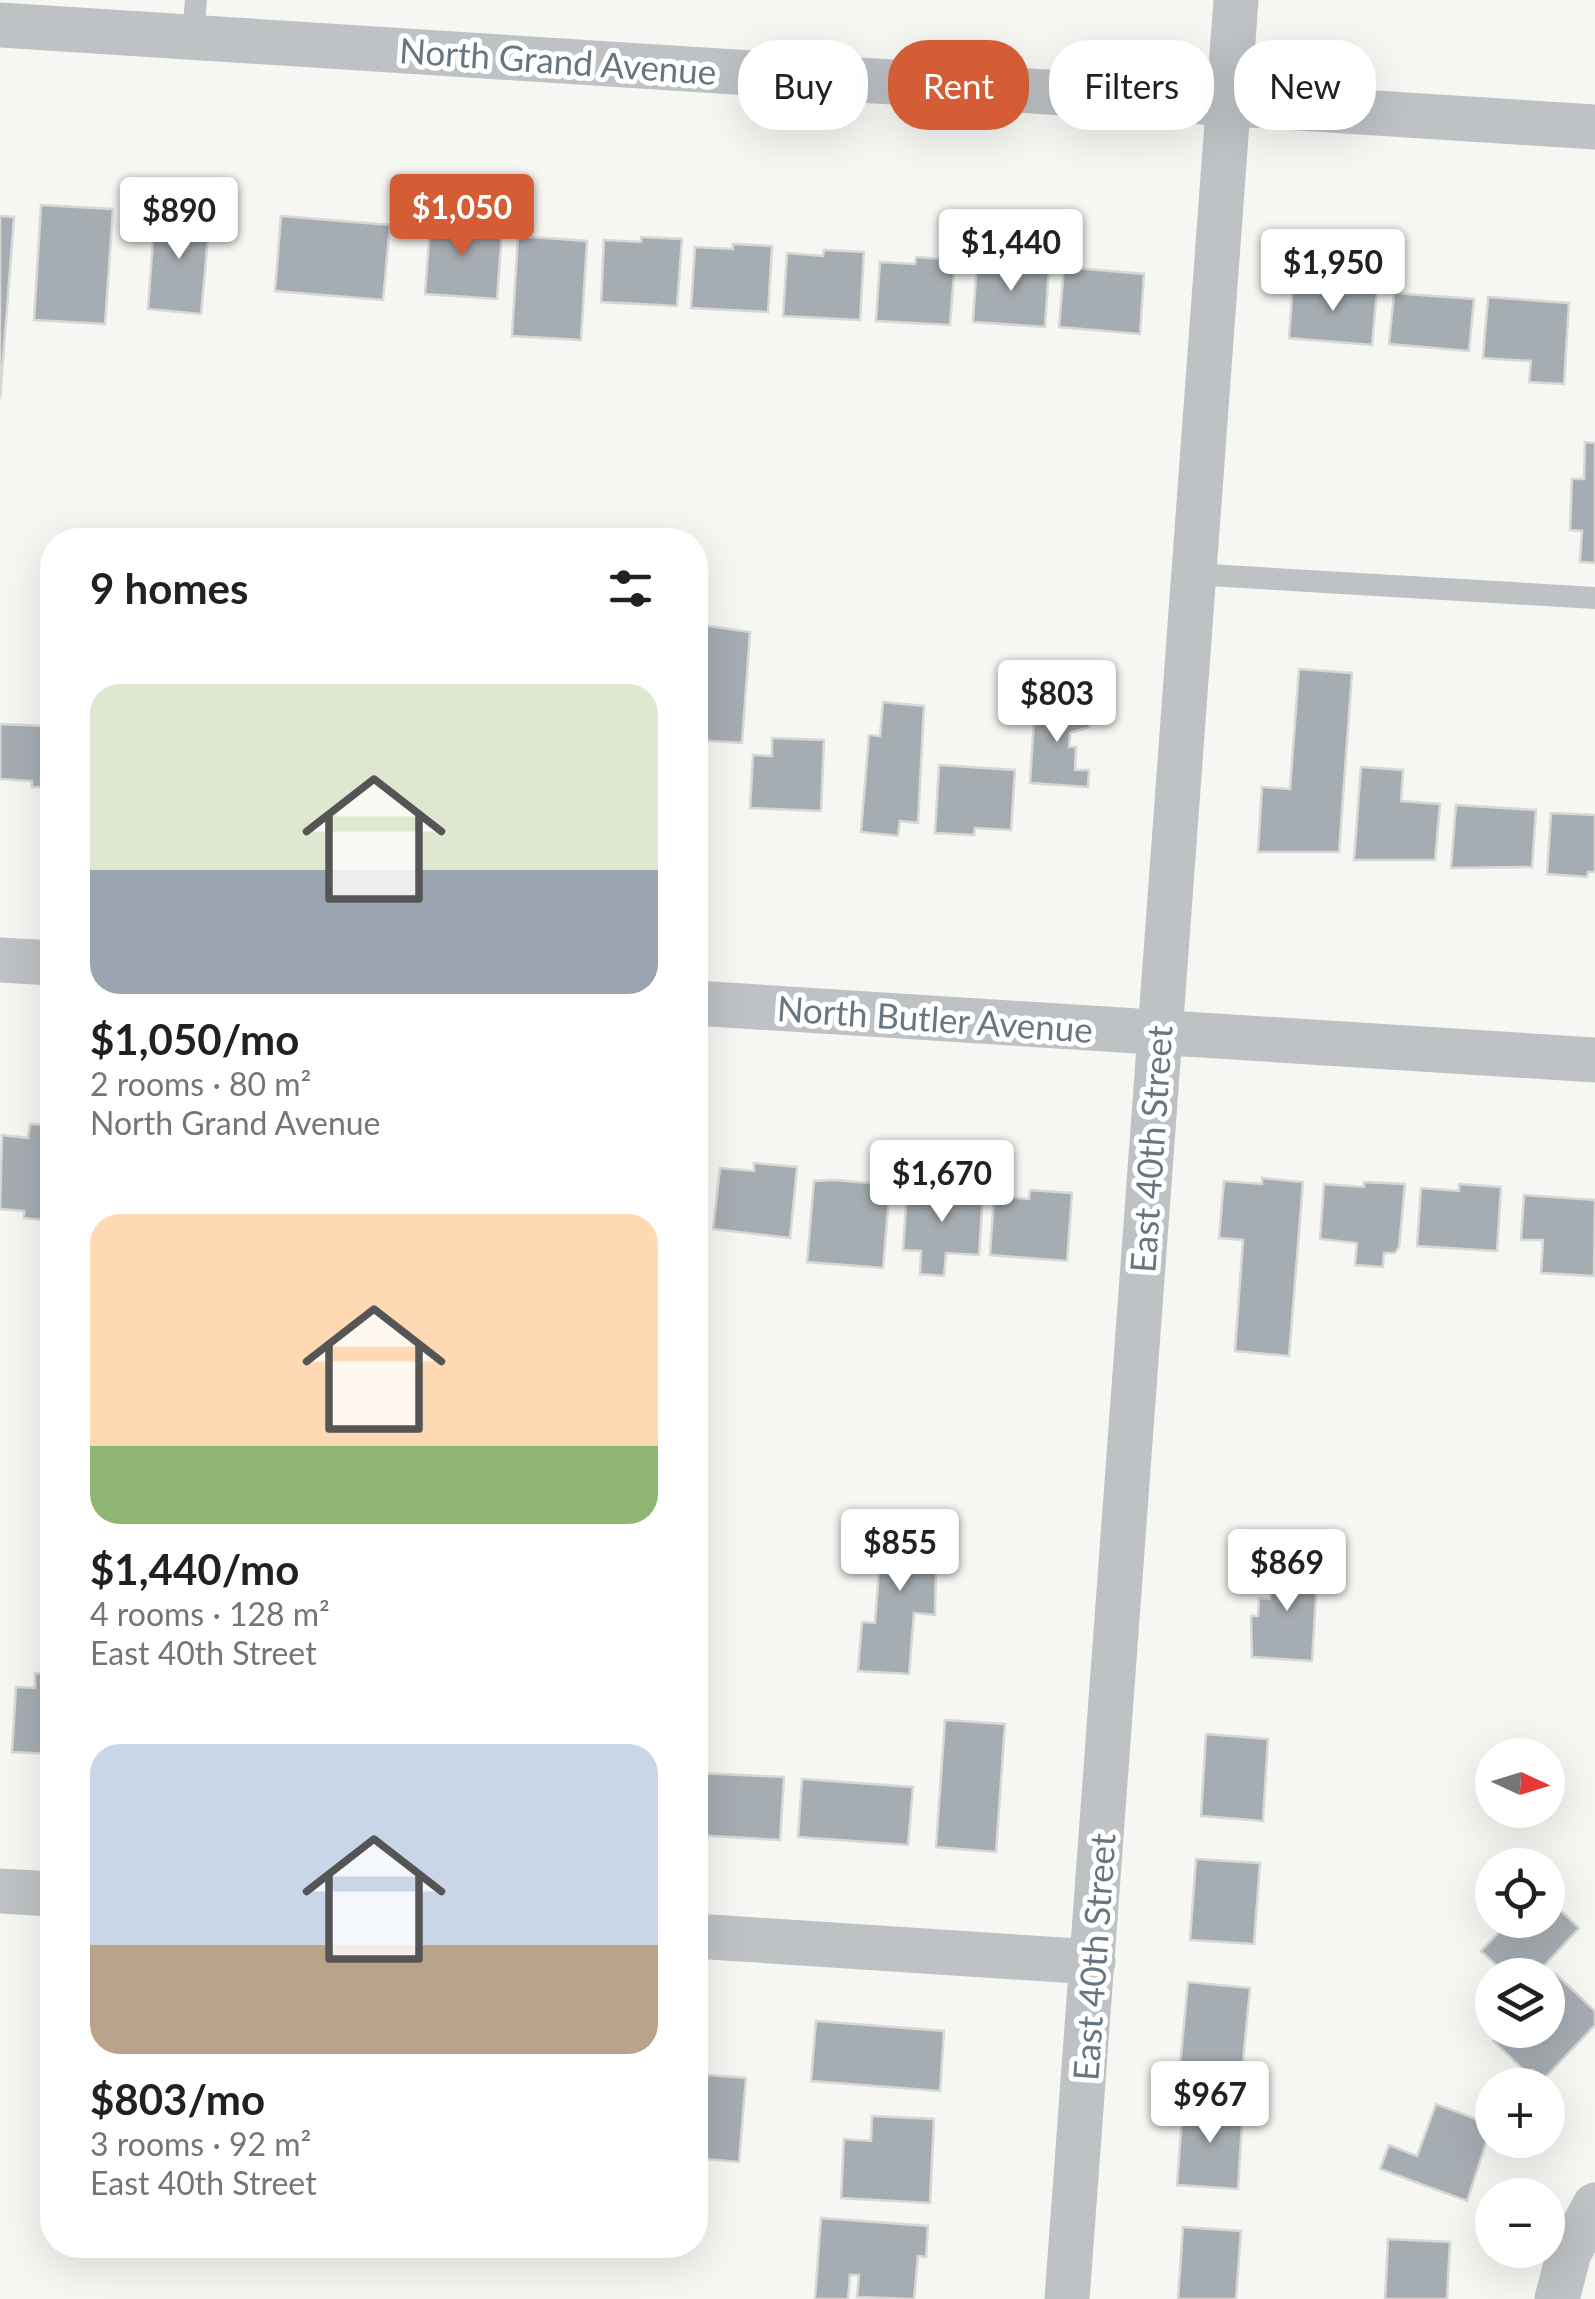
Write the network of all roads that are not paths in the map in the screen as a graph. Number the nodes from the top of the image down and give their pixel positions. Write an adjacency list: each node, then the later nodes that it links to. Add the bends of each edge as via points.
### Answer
1 (1236, 0): 4 (street, East 40th Street)
2 (195, 18): 3 (street, North Grand Avenue); 4 (street, North Grand Avenue)
3 (0, 24)
4 (1226, 103): 5 (street, North Grand Avenue); 6 (street, East 40th Street)
5 (1595, 128)
6 (1192, 574): 7 (lane); 11 (street, East 40th Street)
7 (1595, 598)
8 (0, 960): 9 (street)
9 (40, 962)
10 (708, 1004): 11 (street, North Butler Avenue)
11 (1159, 1032): 12 (street, North Butler Avenue); 16 (street, East 40th Street)
12 (1595, 1060)
13 (0, 1890): 14 (street)
14 (40, 1893)
15 (708, 1937): 16 (street)
16 (1093, 1962): 18 (street, East 40th Street)
17 (1595, 2205): 19 (street, via 1569,2253)
18 (1066, 2299)
19 (1557, 2299)

